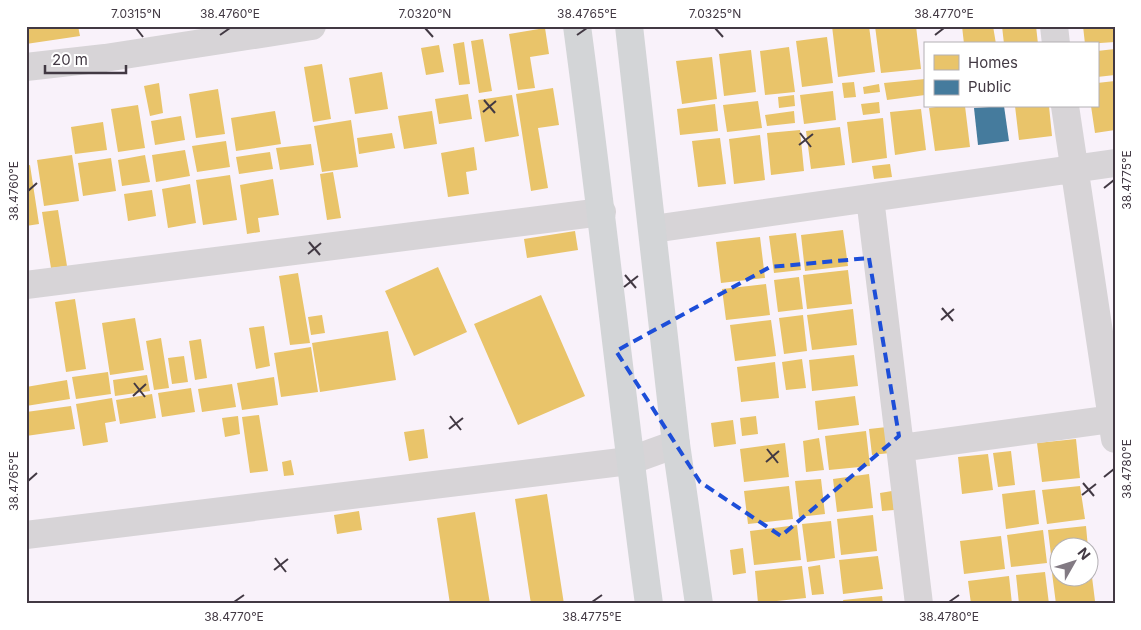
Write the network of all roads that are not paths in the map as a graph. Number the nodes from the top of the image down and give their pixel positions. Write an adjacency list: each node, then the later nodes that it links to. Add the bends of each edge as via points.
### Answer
1 (312, 26): 6 (street)
2 (577, 26): 11 (main road)
3 (629, 26): 12 (main road)
4 (1054, 26): 5 (street)
5 (1056, 42)
6 (26, 67)
7 (1065, 108): 9 (street)
8 (1115, 163): 9 (street)
9 (1074, 168): 10 (street); 14 (street)
10 (870, 198): 12 (street); 16 (street)
11 (602, 212): 13 (street); 17 (main road)
12 (653, 229): 15 (main road)
13 (26, 285)
14 (1113, 429): 16 (street)
15 (676, 444): 17 (street); 20 (main road)
16 (900, 448): 21 (street)
17 (630, 461): 18 (street); 19 (main road)
18 (26, 535)
19 (649, 604)
20 (699, 604)
21 (919, 604)

